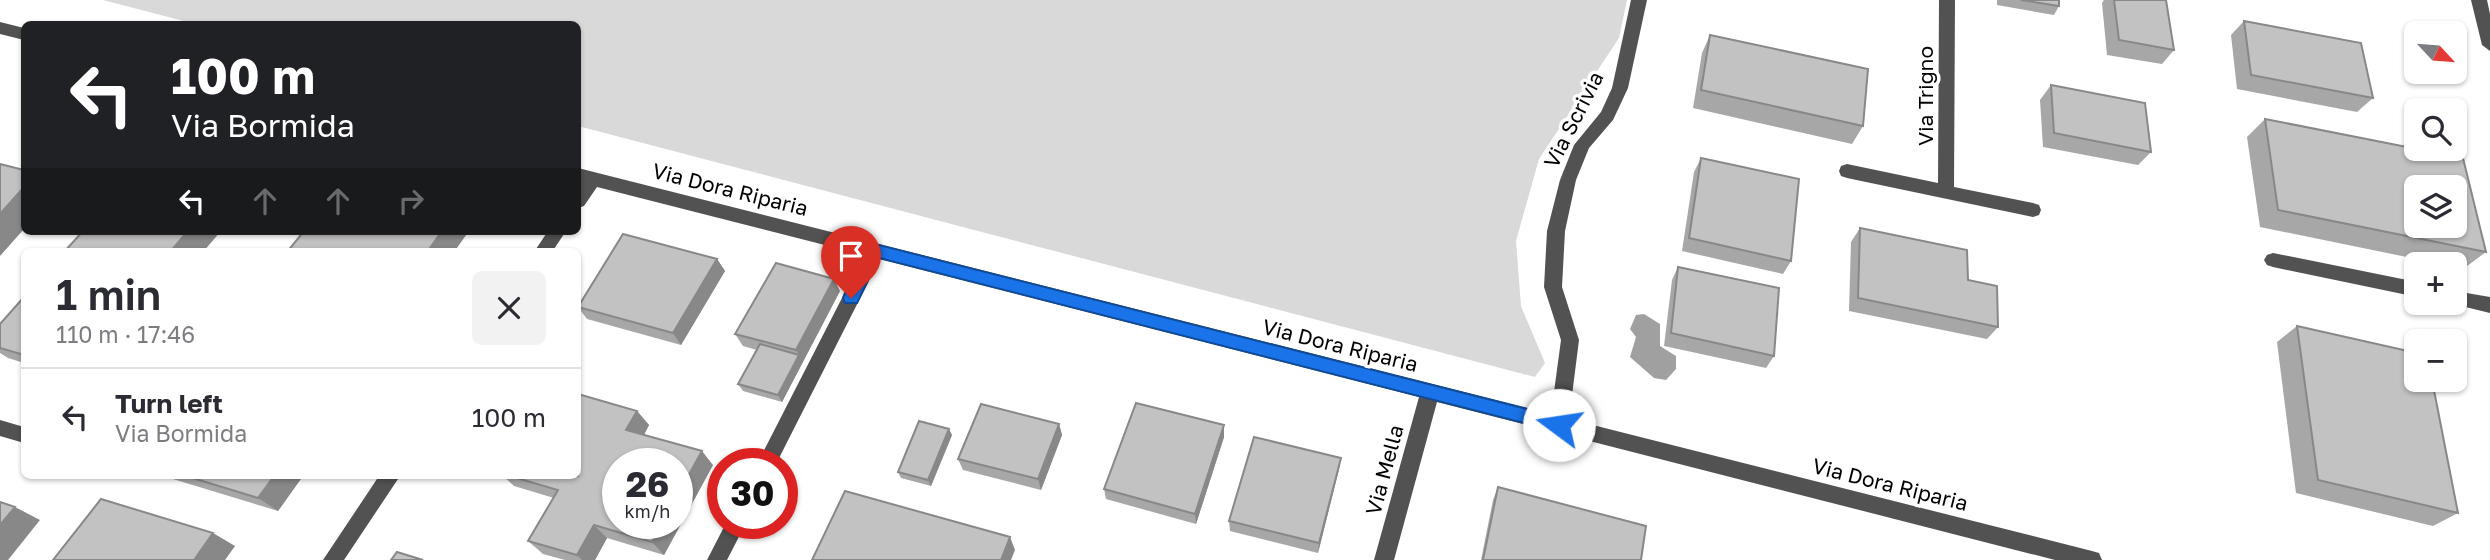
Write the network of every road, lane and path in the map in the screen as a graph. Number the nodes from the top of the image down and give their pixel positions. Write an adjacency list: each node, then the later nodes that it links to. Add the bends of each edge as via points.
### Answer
1 (1639, 0): 17 (street, Via Scrivia, via 1620,88 1607,116 1582,145 1556,231 1553,287 1570,340)
2 (1947, 0): 9 (street, Via Trigno)
3 (2479, 0): 6 (street)
4 (0, 27): 5 (street)
5 (21, 33)
6 (2490, 45)
7 (1847, 172): 9 (street)
8 (585, 177): 11 (street, Via Dora Riparia)
9 (1946, 192): 10 (street)
10 (2033, 210)
11 (875, 250): 16 (street, Via Dora Riparia); 20 (street)
12 (2273, 260): 13 (street)
13 (2404, 287)
14 (2467, 300): 15 (street)
15 (2490, 305)
16 (1430, 392): 17 (street, Via Dora Riparia); 26 (street, Via Mella)
17 (1559, 425): 23 (street, Via Dora Riparia)
18 (0, 428): 19 (street)
19 (21, 434)
20 (774, 448)
21 (388, 479): 24 (street)
22 (728, 539): 25 (street)
23 (2088, 559)
24 (332, 560)
25 (717, 560)
26 (1384, 560)

